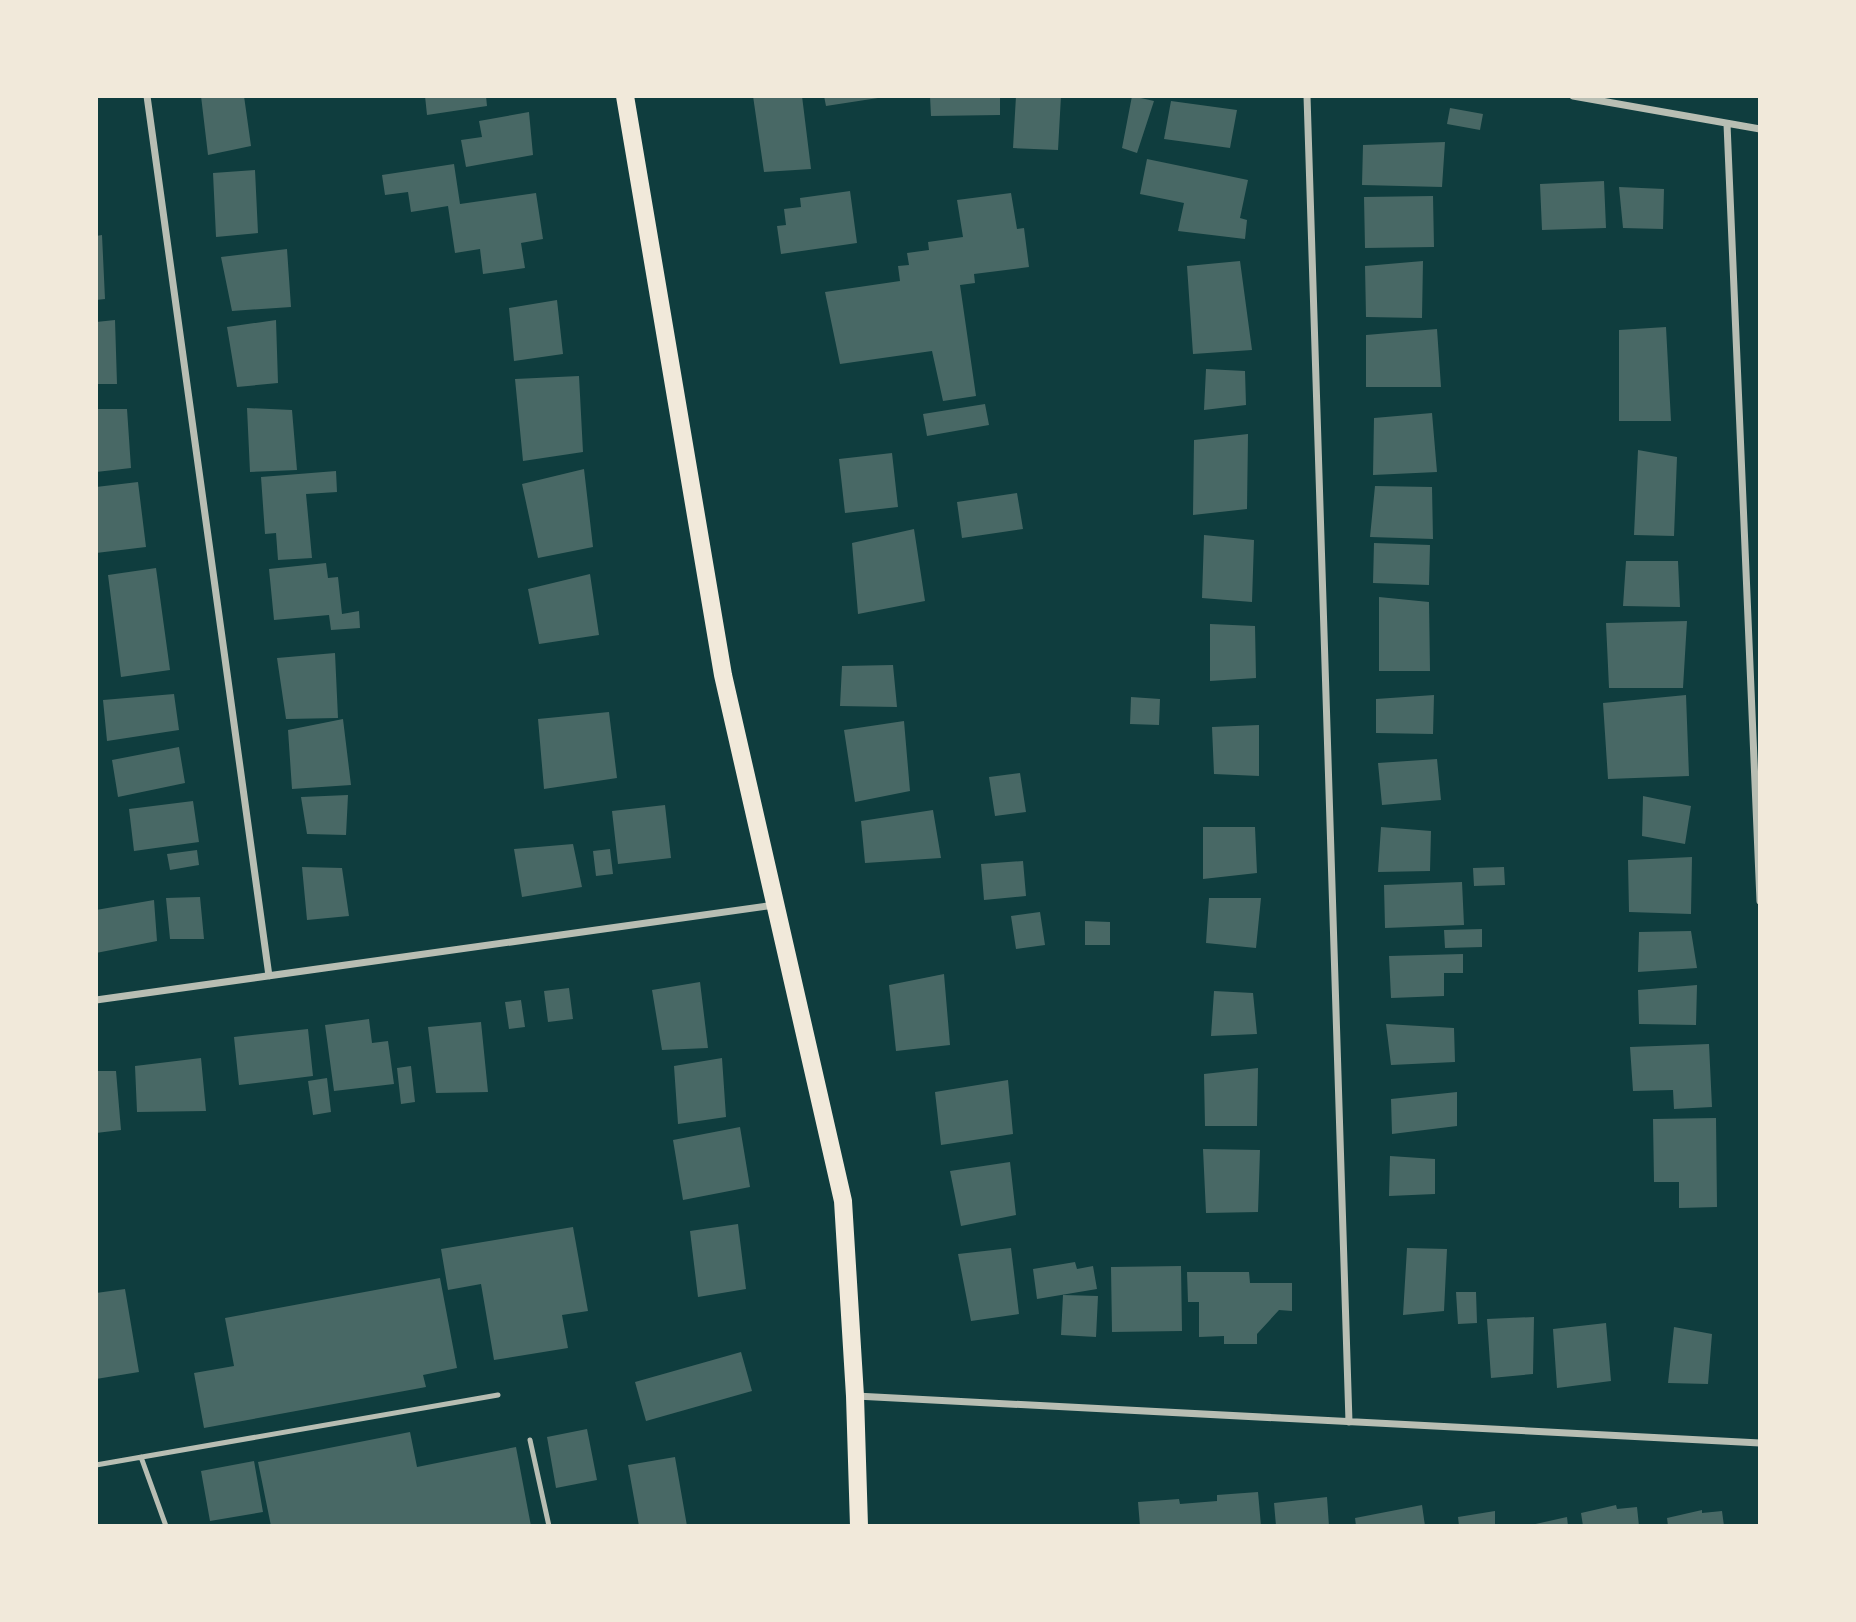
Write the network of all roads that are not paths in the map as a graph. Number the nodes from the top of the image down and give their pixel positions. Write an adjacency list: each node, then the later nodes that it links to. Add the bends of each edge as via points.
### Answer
1 (148, 96): 9 (street)
2 (625, 96): 8 (main road, via 710,606)
3 (1307, 96): 13 (street)
4 (1573, 96): 5 (street)
5 (1727, 124): 6 (street); 7 (street)
6 (1760, 130)
7 (1760, 901)
8 (775, 905): 9 (street); 12 (main road, via 843,1201)
9 (269, 976): 10 (street)
10 (96, 1000)
11 (498, 1395): 16 (lane)
12 (855, 1396): 13 (street); 20 (main road)
13 (1349, 1422): 15 (street)
14 (530, 1440): 19 (lane)
15 (1760, 1443)
16 (141, 1457): 17 (lane); 18 (lane)
17 (96, 1465)
18 (166, 1526)
19 (549, 1526)
20 (859, 1526)

